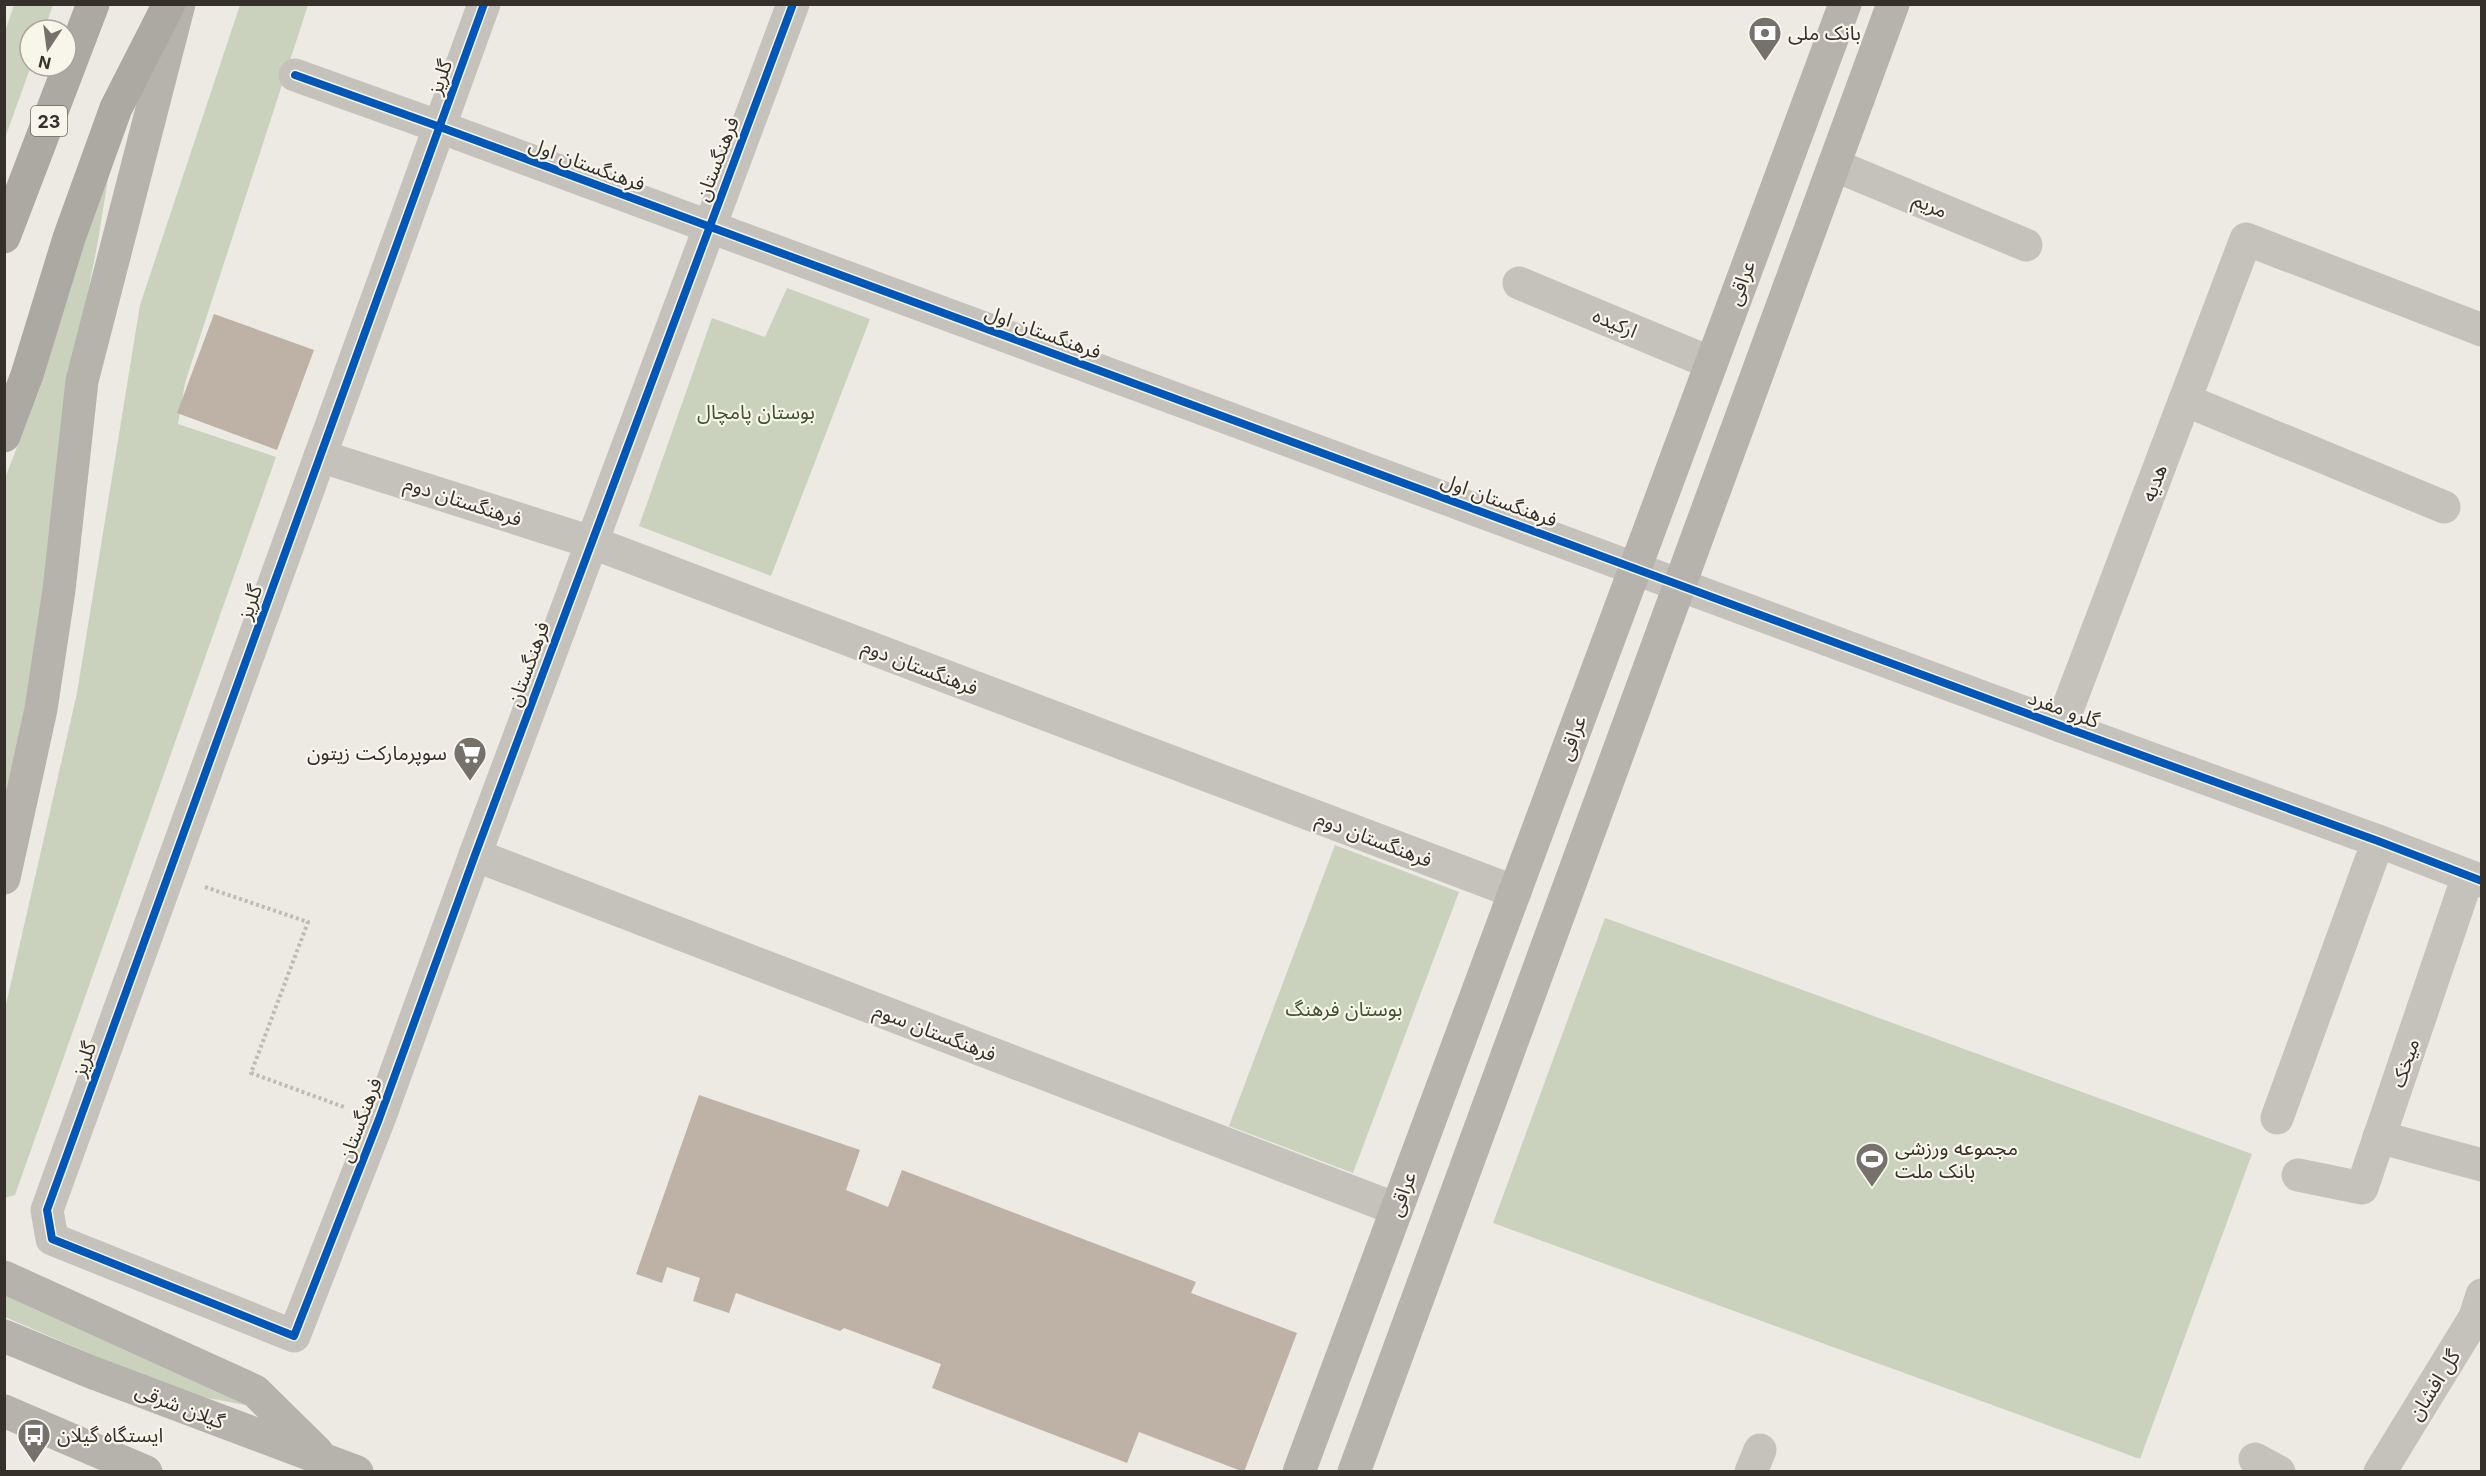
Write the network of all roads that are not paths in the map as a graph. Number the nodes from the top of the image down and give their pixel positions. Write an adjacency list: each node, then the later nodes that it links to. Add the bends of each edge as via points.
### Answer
1 (93, 4): 12 (highway, 23)
2 (169, 4): 18 (highway, via 116,108)
3 (179, 4): 27 (main road, via 82,381 59,590 41,709)
4 (484, 4): 9 (street, گلریز)
5 (793, 4): 11 (street, فرهنگستان)
6 (1845, 4): 16 (main road, عراقی)
7 (1893, 4): 10 (main road)
8 (295, 75): 9 (street, فرهنگستان اول)
9 (440, 126): 11 (street, فرهنگستان اول); 19 (street, گلریز)
10 (1834, 165): 13 (street, مریم); 23 (main road)
11 (710, 226): 21 (street, فرهنگستان); 22 (street, فرهنگستان اول)
12 (4, 237)
13 (2026, 245)
14 (1519, 283): 16 (street, ارکیده)
15 (2481, 330): 17 (street, هدیه, via 2246,239)
16 (1711, 363): 22 (main road, عراقی)
17 (2185, 400): 20 (street); 24 (street, هدیه)
18 (4, 436)
19 (320, 456): 21 (street, فرهنگستان دوم); 38 (street, گلریز, via 47,1210 52,1239)
20 (2444, 507)
21 (591, 542): 26 (street, فرهنگستان); 29 (street, فرهنگستان دوم)
22 (1635, 568): 23 (street, گلرو مفرد); 29 (main road, عراقی)
23 (1680, 585): 24 (street, گلرو مفرد); 44 (main road)
24 (2061, 726): 25 (street, گلرو مفرد)
25 (2378, 841): 28 (street, گلرو مفرد); 30 (street)
26 (475, 855): 34 (street, فرهنگستان سوم); 38 (street, فرهنگستان, via 379,1119)
27 (4, 878)
28 (2475, 879): 31 (street, میخک)
29 (1515, 892): 34 (main road, عراقی)
30 (2277, 1118)
31 (2379, 1137): 32 (street); 33 (street, میخک, via 2361,1188)
32 (2481, 1165)
33 (2298, 1175)
34 (1396, 1209): 43 (main road, عراقی)
35 (4, 1277): 40 (main road, via 255,1391)
36 (2479, 1312): 45 (street, گل افشان)
37 (4, 1336): 40 (main road, گیلان شرقی)
38 (294, 1336)
39 (4, 1411): 41 (main road)
40 (324, 1459): 42 (main road, گیلان شرقی)
41 (146, 1472)
42 (357, 1472)
43 (1299, 1472)
44 (1354, 1472)
45 (2380, 1472)

